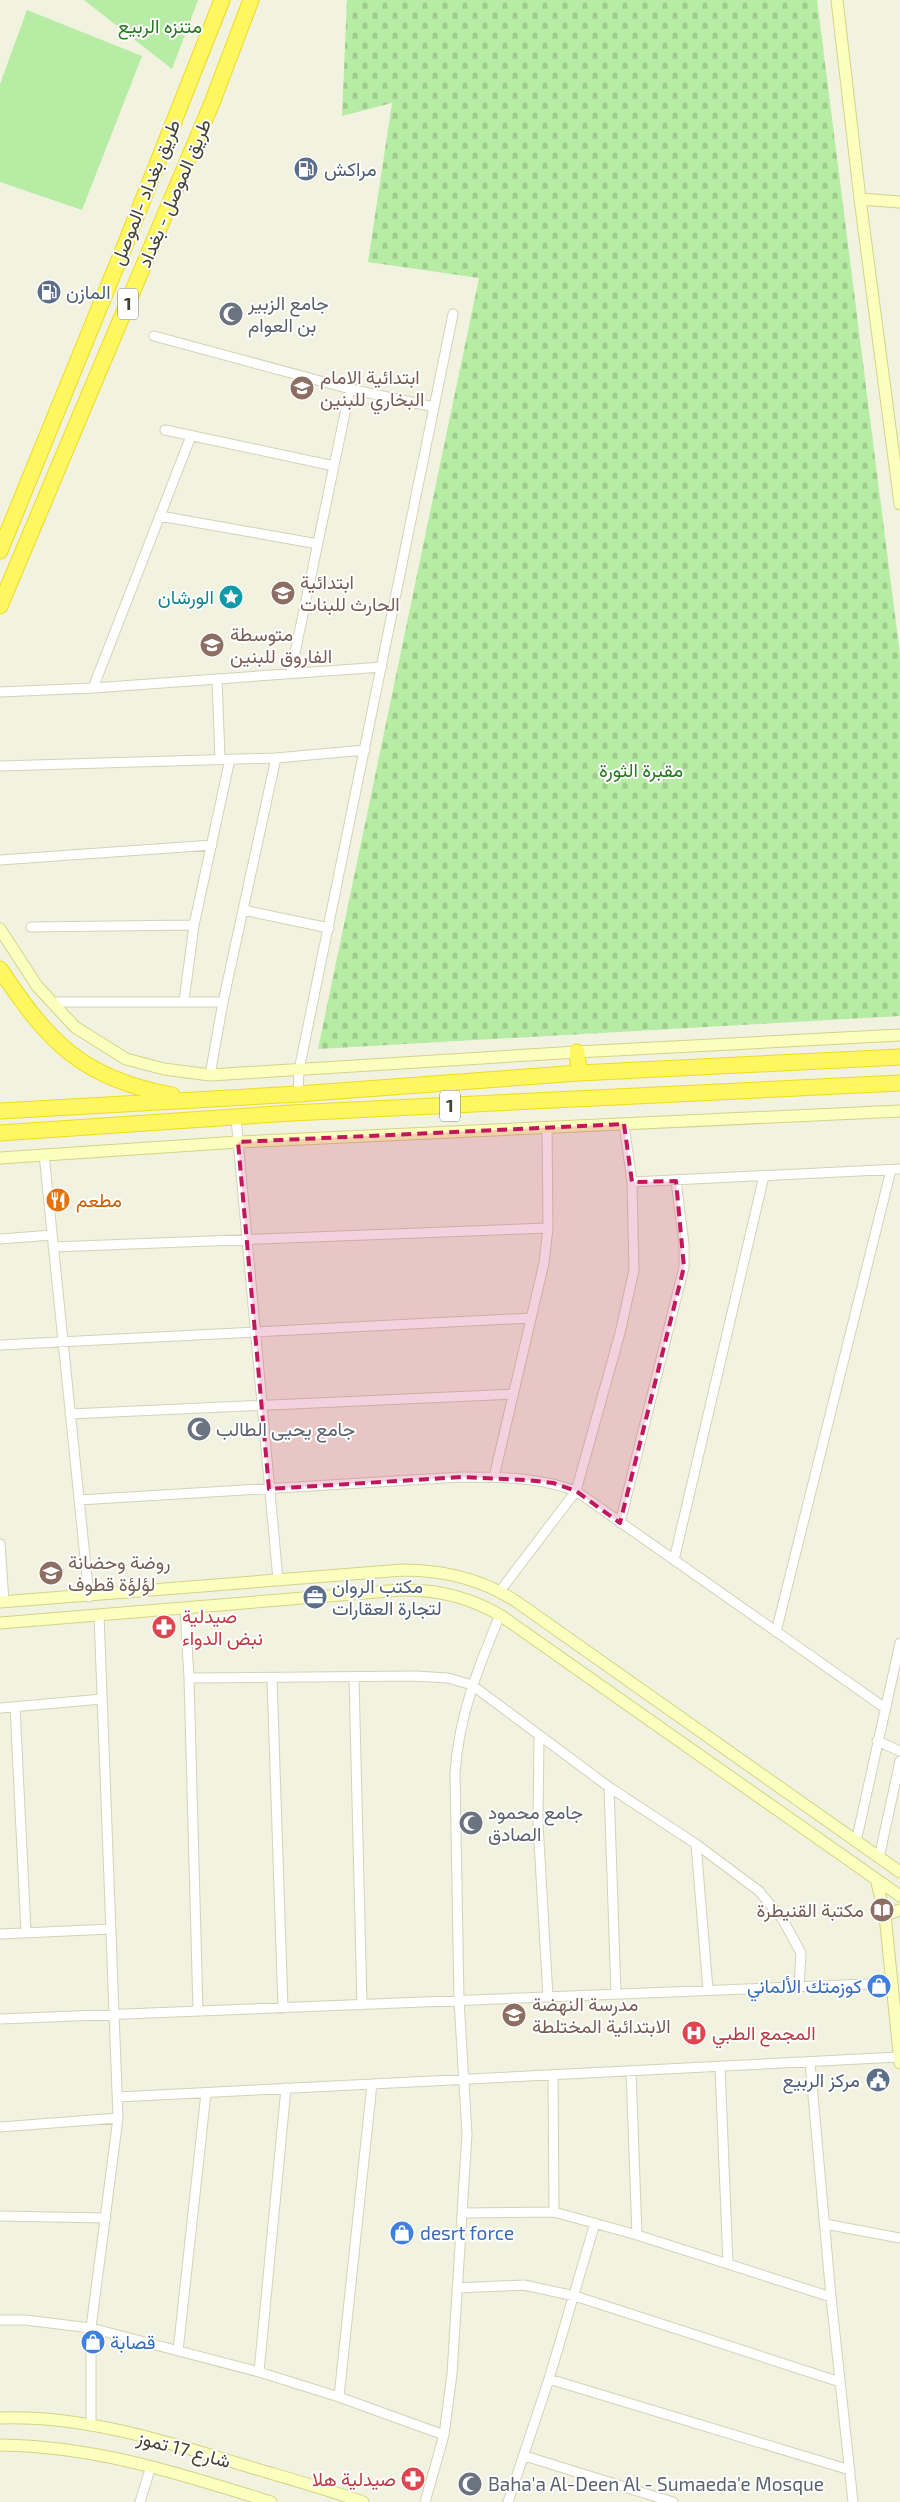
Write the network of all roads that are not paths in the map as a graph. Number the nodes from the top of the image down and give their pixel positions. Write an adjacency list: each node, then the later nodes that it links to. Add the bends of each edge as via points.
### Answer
1 (222, 0): 16 (highway, طريق بغداد -الموصل / 1)
2 (251, 0): 17 (highway, طريق الموصل - بغداد / 1, via 212,103)
3 (837, 0): 4 (street)
4 (860, 199): 5 (street); 13 (street)
5 (900, 202)
6 (453, 314): 9 (street)
7 (154, 336): 8 (street)
8 (350, 389): 9 (street); 12 (street)
9 (434, 407): 18 (street)
10 (165, 430): 11 (street)
11 (191, 436): 12 (street); 14 (street)
12 (334, 466): 15 (street)
13 (900, 504)
14 (160, 516): 15 (street); 21 (street)
15 (318, 544): 19 (street)
16 (0, 551)
17 (0, 606)
18 (382, 667): 19 (street); 23 (street)
19 (291, 672): 20 (street)
20 (217, 680): 21 (street); 24 (street)
21 (93, 688): 22 (street)
22 (0, 692)
23 (365, 750): 25 (street); 33 (street)
24 (220, 758): 26 (street); 27 (street)
25 (276, 758): 26 (street); 30 (street)
26 (230, 759): 28 (street)
27 (0, 766)
28 (212, 845): 29 (street); 31 (street)
29 (0, 860)
30 (243, 910): 33 (street); 38 (street)
31 (194, 925): 32 (street); 37 (street)
32 (32, 927)
33 (329, 928): 42 (street)
34 (0, 929): 36 (street)
35 (0, 969): 47 (highway, via 52,1038 88,1067 111,1079 143,1089)
36 (51, 1002): 37 (street); 44 (street, via 74,1027 126,1059 164,1069)
37 (184, 1002): 38 (street)
38 (224, 1002): 44 (street)
39 (900, 1035): 40 (street)
40 (577, 1052): 42 (street); 43 (highway)
41 (900, 1057): 43 (highway, 1)
42 (299, 1070): 44 (street); 46 (street)
43 (579, 1073): 46 (highway, 1)
44 (210, 1075)
45 (900, 1083): 50 (highway, 1)
46 (298, 1094): 47 (highway, 1)
47 (211, 1098): 48 (highway)
48 (0, 1110)
49 (900, 1111): 51 (street)
50 (236, 1118): 53 (highway, 1); 54 (street)
51 (624, 1124): 52 (street); 60 (street)
52 (547, 1127): 54 (street); 61 (street)
53 (0, 1133)
54 (238, 1142): 55 (street); 64 (street)
55 (44, 1154): 56 (street); 62 (street)
56 (0, 1158)
57 (896, 1170): 58 (street); 92 (street)
58 (764, 1176): 59 (street); 79 (street)
59 (676, 1181): 60 (street); 77 (street, via 684,1267)
60 (632, 1182): 75 (street, via 634,1270)
61 (548, 1228): 64 (street); 66 (street)
62 (52, 1235): 63 (street); 65 (street)
63 (0, 1239)
64 (247, 1239): 65 (street); 67 (street)
65 (53, 1247): 68 (street)
66 (531, 1318): 67 (street); 70 (street)
67 (255, 1332): 68 (street); 71 (street)
68 (63, 1342): 69 (street); 72 (street)
69 (0, 1345)
70 (514, 1394): 71 (street); 73 (street)
71 (262, 1405): 72 (street); 74 (street)
72 (70, 1414): 76 (street)
73 (494, 1478): 74 (street); 75 (street, via 553,1483)
74 (269, 1489): 76 (street); 81 (street)
75 (576, 1492): 77 (street); 82 (street)
76 (79, 1500): 83 (street)
77 (620, 1523): 79 (street)
78 (0, 1544): 86 (street)
79 (674, 1560): 92 (street)
80 (318, 1578): 81 (street); 82 (street, via 423,1570 462,1577); 84 (street, via 323,1584 320,1592)
81 (278, 1580): 83 (street)
82 (500, 1591): 104 (street)
83 (89, 1596): 85 (street)
84 (291, 1599): 87 (street); 89 (street, via 418,1590 452,1595 485,1606)
85 (53, 1600): 86 (street); 90 (street, via 26,1608 25,1617)
86 (2, 1602)
87 (184, 1608): 88 (street); 94 (street)
88 (99, 1615): 90 (street); 98 (street)
89 (500, 1615): 97 (street); 106 (street)
90 (30, 1621): 91 (street)
91 (0, 1623)
92 (776, 1632): 101 (street)
93 (900, 1643): 101 (street)
94 (189, 1678): 95 (street); 128 (street)
95 (272, 1678): 96 (street); 127 (street)
96 (354, 1678): 97 (street, via 415,1676 448,1678); 126 (street)
97 (472, 1685): 102 (street); 125 (street, via 457,1740 455,1774)
98 (102, 1699): 99 (street); 117 (street)
99 (15, 1707): 100 (street); 118 (street)
100 (0, 1708)
101 (885, 1708): 103 (street)
102 (539, 1736): 108 (street); 124 (street, via 538,1824)
103 (877, 1741): 105 (street); 109 (street)
104 (715, 1743): 106 (street); 109 (street)
105 (900, 1751)
106 (705, 1757): 113 (street)
107 (900, 1761): 111 (street)
108 (609, 1787): 110 (street); 123 (street)
109 (856, 1842): 111 (street)
110 (696, 1844): 121 (street, via 759,1891 783,1920 800,1953); 122 (street)
111 (879, 1858): 112 (street)
112 (900, 1872)
113 (876, 1879): 114 (street); 116 (street)
114 (900, 1896)
115 (900, 1910): 116 (street)
116 (885, 1915): 120 (street)
117 (111, 1929): 118 (street); 129 (street)
118 (26, 1932): 119 (street)
119 (0, 1934)
120 (892, 1983): 121 (street); 131 (street)
121 (799, 1986): 122 (street)
122 (708, 1990): 123 (street)
123 (616, 1994): 124 (street)
124 (548, 1997): 125 (street)
125 (459, 2000): 126 (street); 137 (street)
126 (362, 2004): 127 (street)
127 (283, 2008): 128 (street)
128 (198, 2011): 129 (street)
129 (115, 2015): 130 (street); 141 (street)
130 (0, 2019)
131 (899, 2057): 132 (street); 133 (street)
132 (810, 2062): 134 (street); 149 (street)
133 (900, 2063)
134 (720, 2066): 135 (street); 152 (street)
135 (631, 2071): 136 (street); 150 (street)
136 (553, 2075): 137 (street); 144 (street)
137 (463, 2079): 138 (street); 145 (street, via 467,2134)
138 (372, 2084): 139 (street); 162 (street)
139 (286, 2088): 140 (street); 159 (street)
140 (206, 2092): 141 (street); 158 (street)
141 (118, 2097): 142 (street)
142 (118, 2118): 143 (street); 147 (street)
143 (0, 2127)
144 (554, 2212): 145 (street); 148 (street)
145 (463, 2213): 153 (street)
146 (0, 2216): 147 (street)
147 (106, 2218): 157 (street)
148 (595, 2223): 150 (street); 154 (street)
149 (824, 2224): 151 (street); 155 (street)
150 (637, 2235): 152 (street)
151 (900, 2238)
152 (728, 2264): 155 (street)
153 (457, 2288): 154 (street, via 524,2285); 165 (street, via 452,2374)
154 (575, 2296): 160 (street); 161 (street)
155 (831, 2297): 161 (street)
156 (0, 2320): 157 (street)
157 (91, 2328): 158 (street); 164 (street)
158 (178, 2352): 159 (street)
159 (258, 2372): 162 (street)
160 (549, 2379): 167 (street); 169 (street)
161 (840, 2382): 169 (street)
162 (339, 2397): 165 (street)
163 (0, 2418): 164 (street, شارع 17 تموز, via 52,2420)
164 (91, 2426): 173 (street, شارع 17 تموز, via 177,2445)
165 (444, 2436): 174 (street)
166 (0, 2445): 168 (street, شارع 17 تموز, via 76,2450)
167 (525, 2456): 175 (street); 176 (street)
168 (151, 2466): 170 (street, شارع 17 تموز); 171 (street)
169 (850, 2470): 177 (street)
170 (253, 2499): 172 (street, شارع 17 تموز)
171 (140, 2502)
172 (271, 2502)
173 (363, 2502)
174 (425, 2502)
175 (508, 2502)
176 (673, 2502)
177 (853, 2502)

